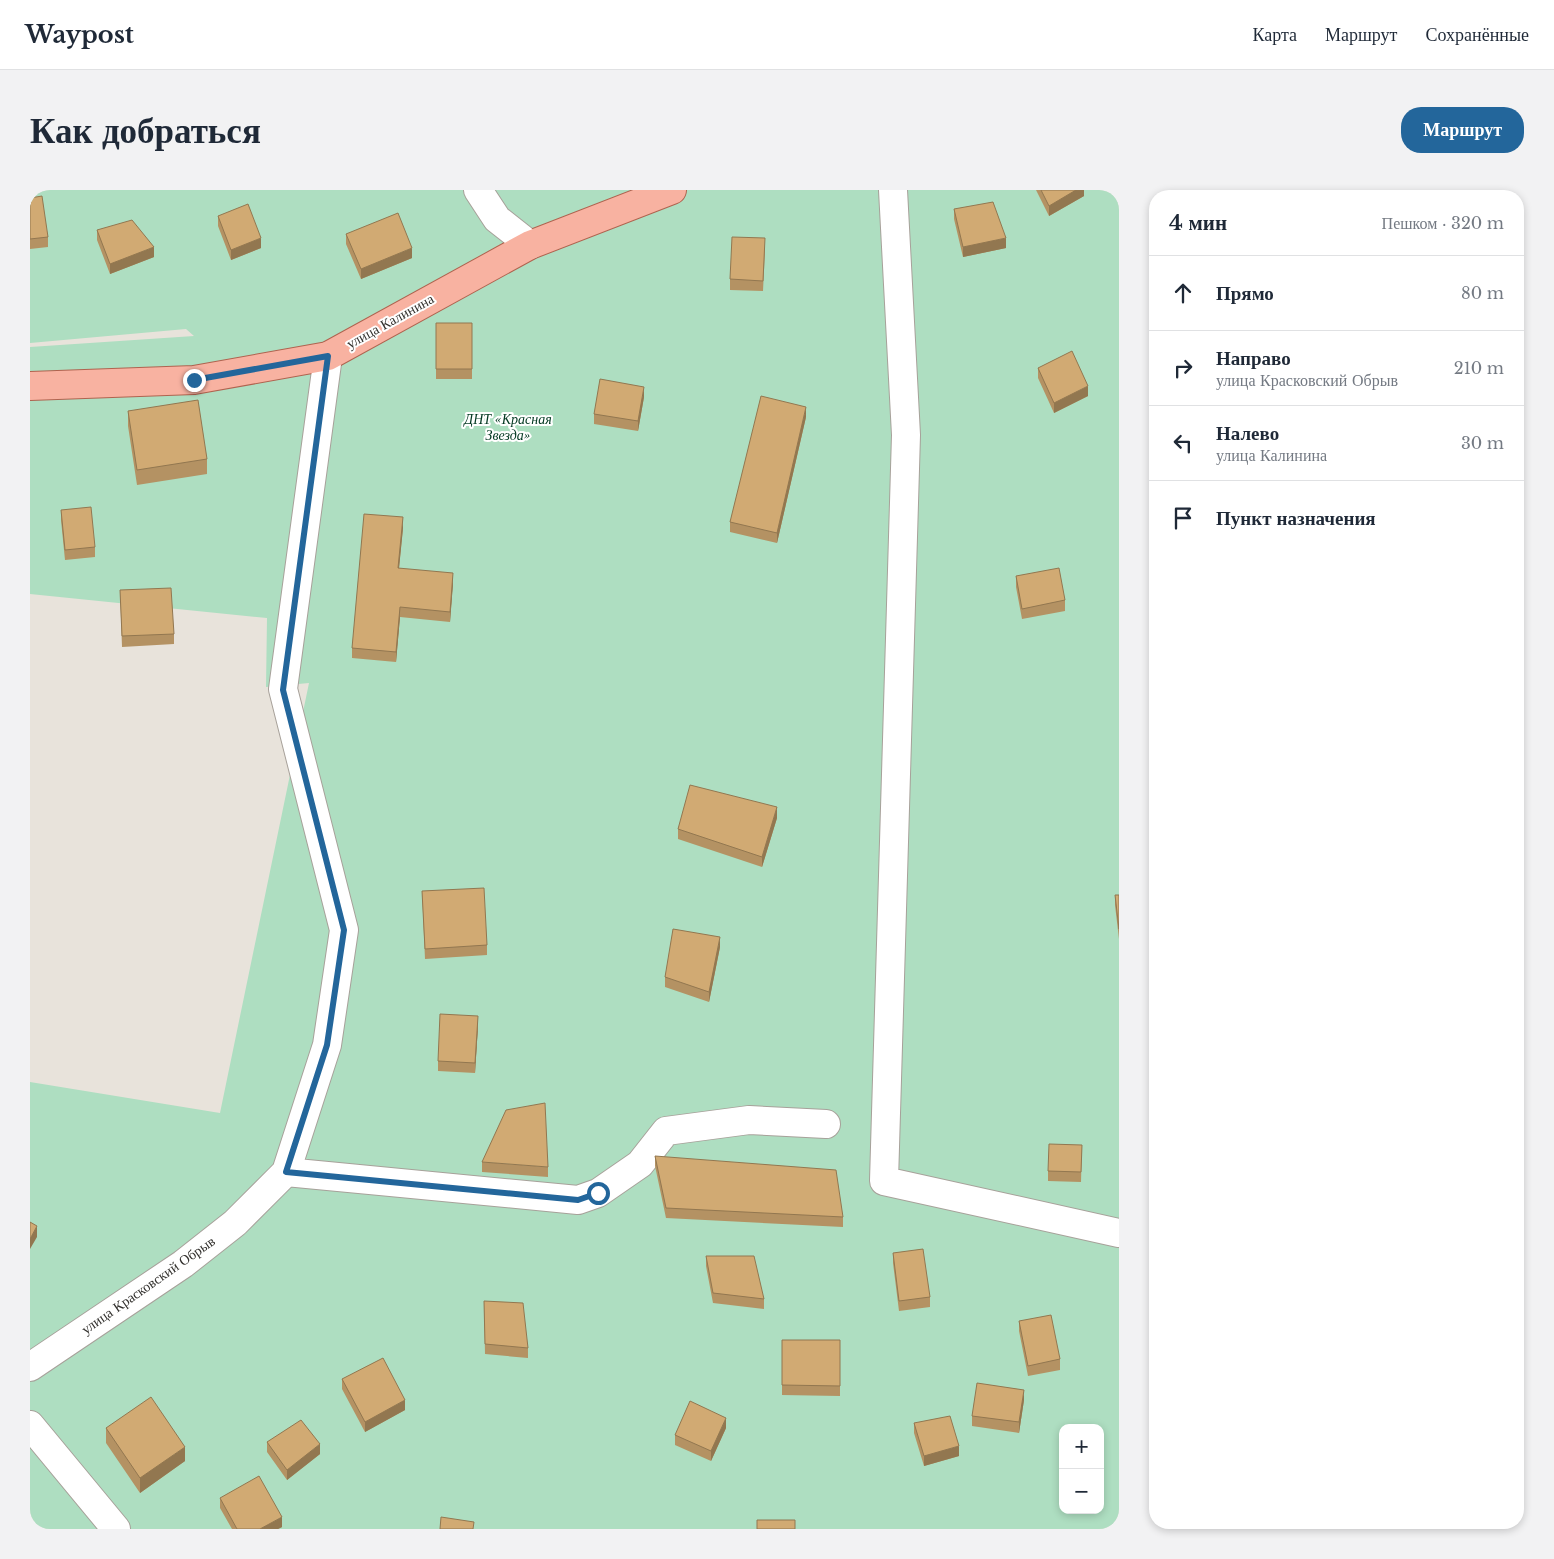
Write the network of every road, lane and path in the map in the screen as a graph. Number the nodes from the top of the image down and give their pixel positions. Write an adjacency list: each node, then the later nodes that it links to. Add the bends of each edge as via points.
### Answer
1 (478, 190): 4 (street, via 497,219)
2 (672, 190): 4 (main road, улица Калинина)
3 (893, 190): 9 (street, via 906,435 884,1181)
4 (530, 245): 5 (main road, улица Калинина)
5 (328, 356): 6 (main road, улица Калинина, via 194,380); 8 (street, улица Красковский Обрыв, via 283,690 344,930 327,1045)
6 (30, 386)
7 (826, 1124): 8 (street, via 749,1120 666,1131 640,1164 598,1193 578,1200)
8 (286, 1172): 10 (street, улица Красковский Обрыв, via 235,1223 183,1264)
9 (1119, 1233)
10 (30, 1367)
11 (30, 1425): 12 (street)
12 (116, 1529)

